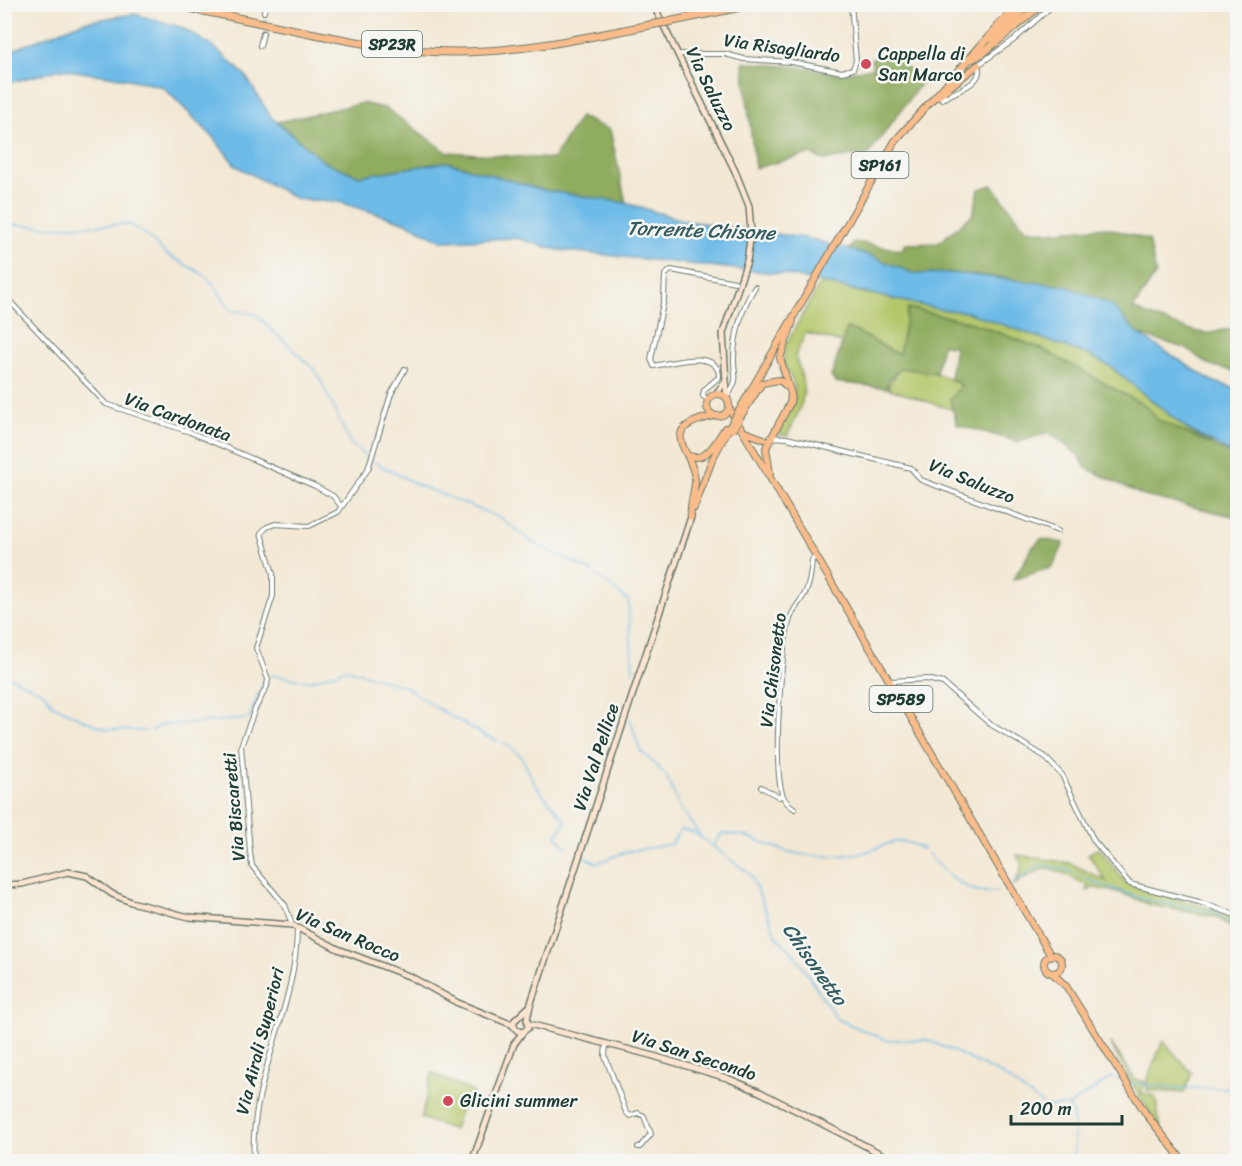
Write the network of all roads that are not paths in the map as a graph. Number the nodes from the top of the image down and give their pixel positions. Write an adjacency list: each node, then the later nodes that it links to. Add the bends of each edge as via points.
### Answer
1 (170, 4): 14 (highway, SP23R)
2 (189, 4): 14 (highway, SP23R)
3 (265, 4): 13 (street)
4 (653, 4): 17 (street, Via Saluzzo)
5 (736, 4): 12 (highway, SP23R)
6 (755, 4): 12 (highway, SP23R)
7 (851, 4): 17 (street, Via Risagliardo, via 856,61 853,69 842,72 725,54)
8 (1018, 4): 20 (highway, SP161)
9 (1029, 4): 18 (highway, SP161)
10 (1042, 4): 18 (highway, SP161)
11 (1054, 4): 19 (street)
12 (721, 9): 14 (highway, SP23R, bridge, via 548,45 454,52 382,46)
13 (264, 12)
14 (257, 20)
15 (263, 33): 16 (street)
16 (260, 46)
17 (678, 54): 28 (street, Via Saluzzo, via 744,191 750,221 750,244 742,281 723,333)
18 (971, 59): 20 (main road, SP161)
19 (978, 65): 21 (street, via 977,80); 22 (main road)
20 (957, 73): 22 (main road, SP161)
21 (942, 99)
22 (922, 108): 26 (main road, SP161, via 895,141)
23 (735, 282): 32 (street, via 667,272 651,359 654,366 696,360 711,362 719,377 704,390)
24 (755, 287): 31 (street, via 744,308 734,356 737,376)
25 (4, 295): 44 (street, Via Cardonata, via 106,404 190,432 315,486 333,496)
26 (798, 307): 29 (main road, via 780,352); 33 (main road, SP161)
27 (405, 369): 44 (street, Via Biscaretti, via 391,394 368,469)
28 (725, 381): 30 (street); 31 (street, Via Saluzzo)
29 (789, 389): 33 (main road, via 779,380 762,383); 39 (main road, via 790,403)
30 (716, 394): 31 (main road); 32 (main road)
31 (727, 398): 33 (main road, SP589)
32 (708, 403): 34 (main road); 36 (main road)
33 (735, 415): 35 (main road); 35 (main road); 37 (main road, SP161, bridge); 38 (main road, SP589)
34 (714, 416): 35 (main road); 36 (main road)
35 (722, 416)
36 (697, 420): 42 (main road, via 683,432 680,441)
37 (730, 427): 42 (main road, via 704,456 697,458); 45 (main road, SP161, via 712,460)
38 (742, 430): 39 (main road, via 750,436); 41 (main road, SP589)
39 (767, 438): 40 (main road); 41 (main road); 46 (street, Via Saluzzo, via 787,438 911,468 921,480)
40 (766, 448): 41 (main road); 43 (main road, SP589, via 770,474)
41 (754, 452): 43 (main road, SP589)
42 (684, 453): 45 (main road, via 695,480)
43 (781, 495): 47 (main road, SP589)
44 (340, 506): 54 (street, Via Biscaretti, via 338,512 315,524 275,524 261,533 273,574 273,596 256,648 268,679 242,738 246,810 252,866 285,905)
45 (691, 517): 60 (street, Via Val Pellice / SP161)
46 (1058, 531)
47 (816, 555): 48 (main road, SP589); 50 (street, Via Chisonetto, via 805,593 794,606 788,625 778,751)
48 (891, 681): 53 (street, via 927,679 943,683 990,724 1044,756 1062,775 1094,841 1130,884); 55 (main road, SP589)
49 (761, 787): 50 (street, via 779,797)
50 (782, 794): 51 (street)
51 (795, 809)
52 (4, 885): 54 (street, Via San Rocco, via 68,872 87,876 131,902 189,917)
53 (1238, 916)
54 (295, 927): 59 (street, Via San Rocco, via 346,953 411,977 458,1003); 65 (street, Via Airali Superiori, via 284,1016 265,1066 255,1115)
55 (1048, 958): 56 (main road, SP589, via 1059,957); 57 (main road, SP589, via 1046,969)
56 (1062, 965): 57 (main road); 58 (main road, SP589)
57 (1052, 973): 58 (main road, SP589)
58 (1066, 986): 68 (main road, SP589, via 1146,1114)
59 (501, 1018): 60 (street, Via San Rocco); 61 (street, Via San Rocco)
60 (524, 1023): 61 (street, SP161); 61 (street, Via San Rocco); 62 (street, Via San Secondo); 63 (street, SP161)
61 (514, 1027): 63 (street, SP161)
62 (606, 1043): 64 (street, via 605,1056 626,1112 630,1116 644,1116 649,1125 651,1134); 67 (street, Via San Secondo, via 727,1078)
63 (514, 1044): 66 (street, SP161)
64 (638, 1147)
65 (254, 1161)
66 (472, 1161)
67 (897, 1161)
68 (1183, 1161)

